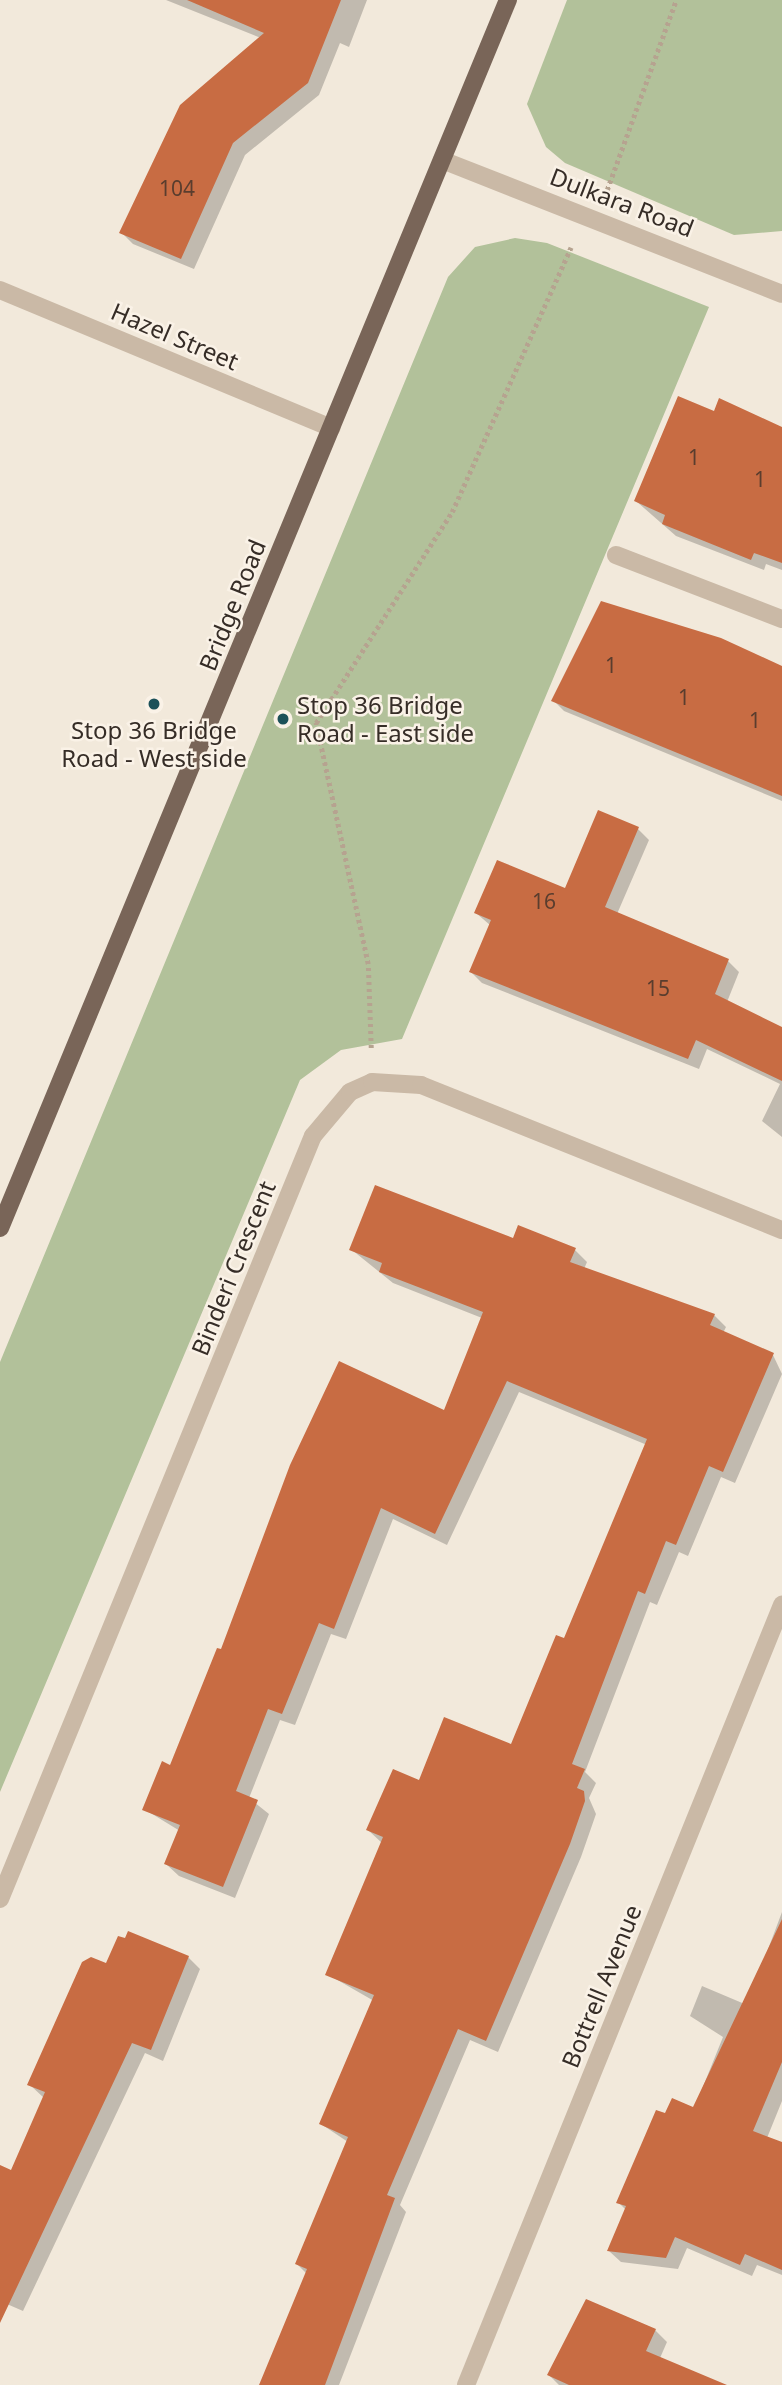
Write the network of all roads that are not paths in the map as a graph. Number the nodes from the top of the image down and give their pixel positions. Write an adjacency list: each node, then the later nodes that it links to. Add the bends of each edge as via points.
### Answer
1 (508, 0): 2 (main road, Bridge Road)
2 (442, 160): 4 (street, Dulkara Road); 5 (main road, Bridge Road)
3 (0, 290): 5 (street, Hazel Street)
4 (782, 294)
5 (331, 428): 8 (main road, Bridge Road)
6 (616, 555): 7 (street)
7 (782, 619)
8 (0, 1228)
9 (782, 1230): 11 (street, Binderi Crescent, via 421,1085 372,1082 328,1112 313,1136)
10 (782, 1605): 12 (street, Bottrell Avenue)
11 (0, 1899)
12 (466, 2385)

